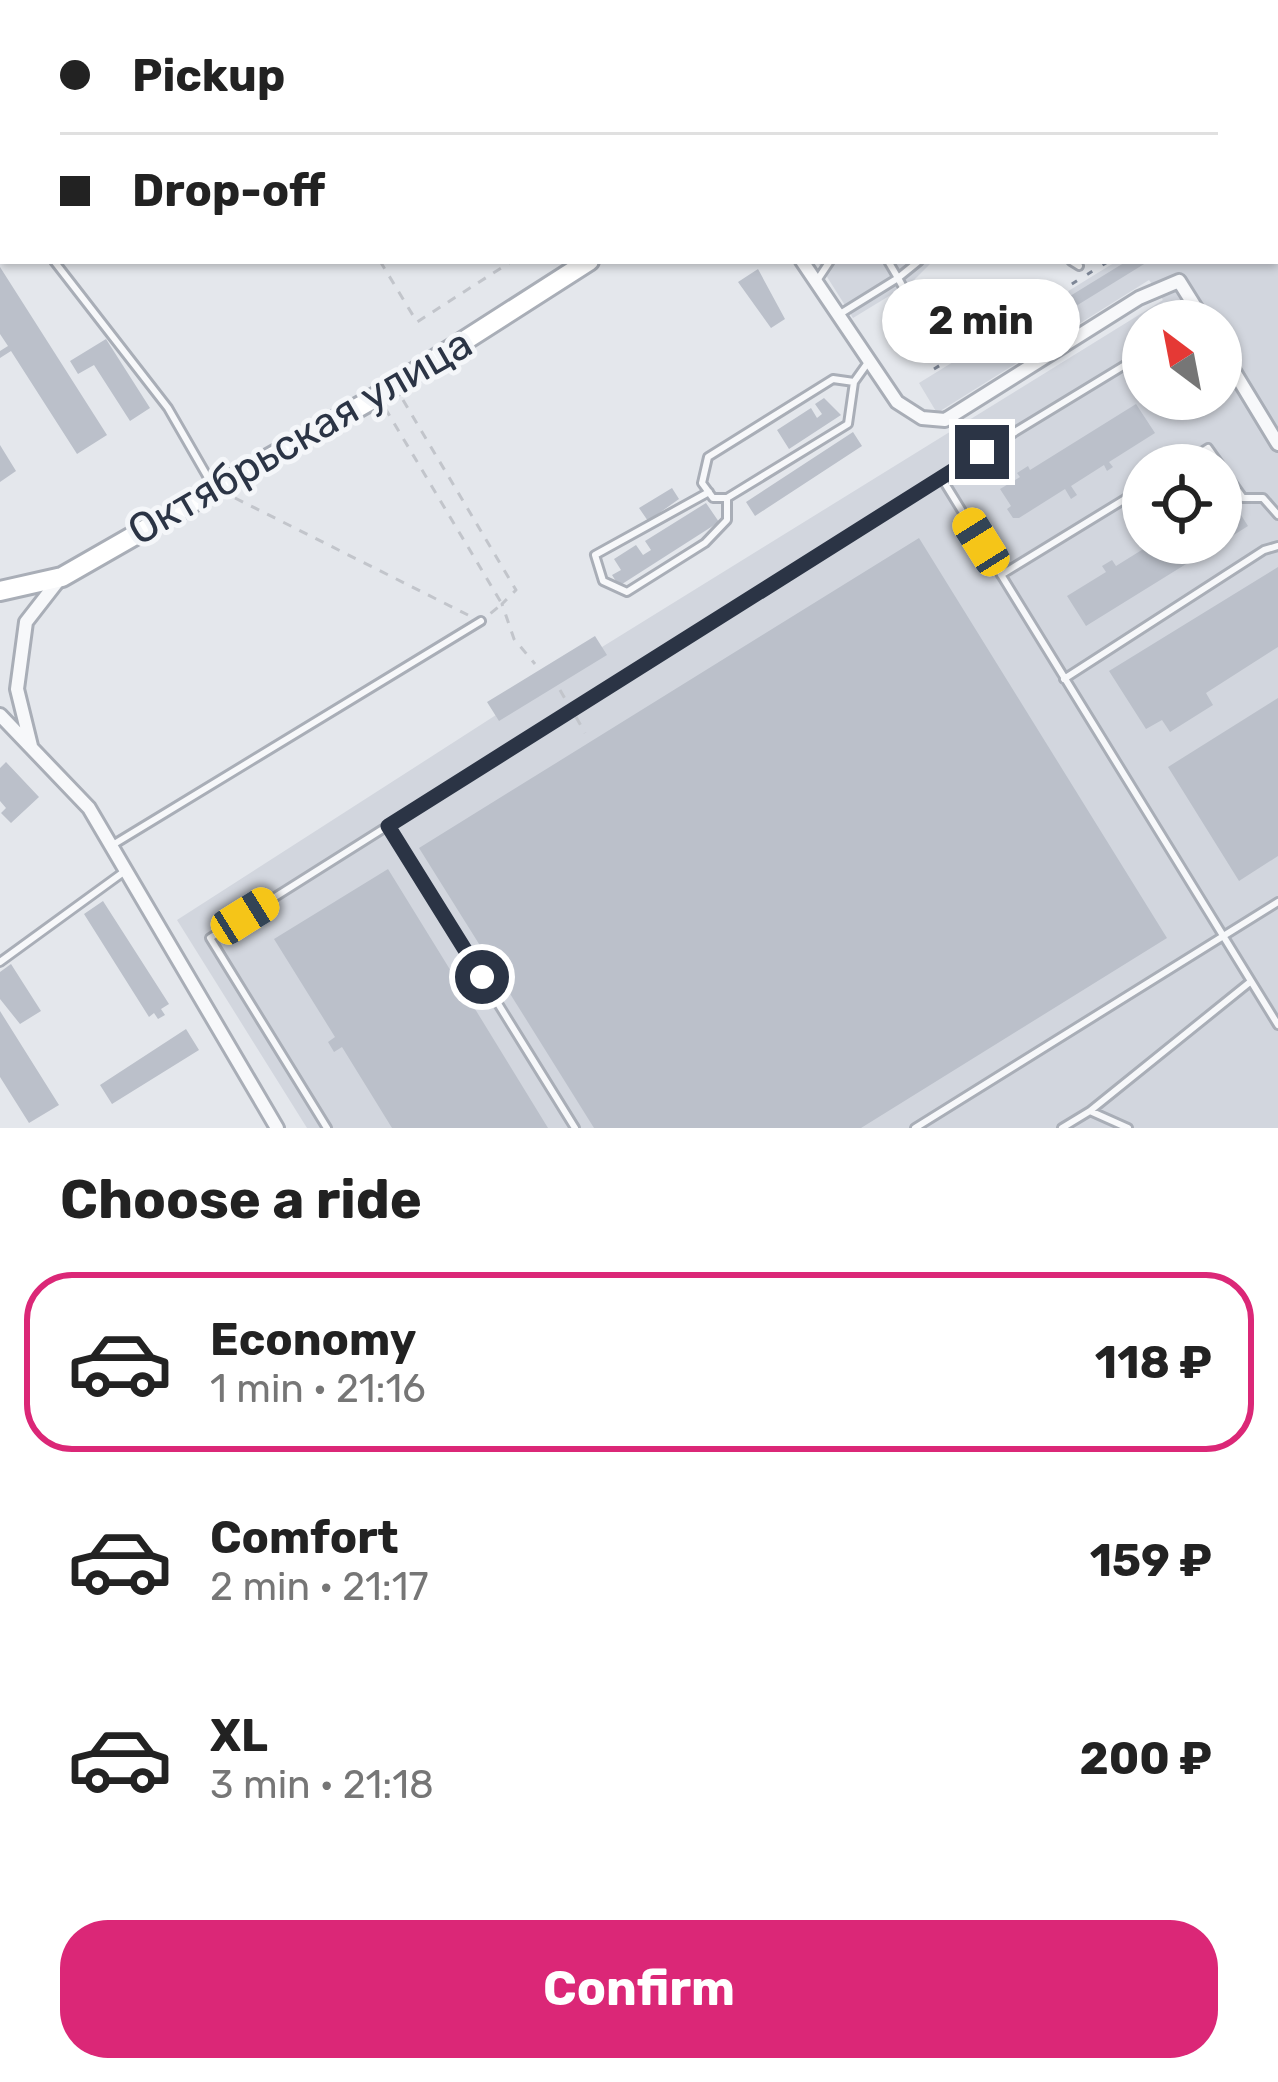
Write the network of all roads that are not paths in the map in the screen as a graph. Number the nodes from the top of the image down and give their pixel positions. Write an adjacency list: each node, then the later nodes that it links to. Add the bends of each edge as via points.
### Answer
1 (56, 264): 20 (lane, via 168,408)
2 (579, 264): 20 (main road, Октябрьская улица, via 386,390)
3 (804, 264): 8 (street)
4 (828, 264): 8 (lane)
5 (890, 264): 7 (lane)
6 (915, 264): 7 (lane)
7 (898, 278): 12 (lane); 13 (lane, via 928,334)
8 (815, 282): 12 (street)
9 (1136, 300): 10 (street, via 1179,281)
10 (1191, 300)
11 (1122, 309): 14 (street, via 945,420 922,418 897,402)
12 (837, 316): 14 (street)
13 (966, 330)
14 (869, 361): 16 (lane)
15 (1122, 366): 19 (lane)
16 (854, 382): 21 (lane, via 833,379 709,458 701,483); 23 (lane, via 848,424)
17 (1242, 383): 18 (street)
18 (1276, 437)
19 (941, 477): 27 (lane); 34 (lane)
20 (214, 488): 28 (main road, Октябрьская улица)
21 (709, 492): 23 (lane); 23 (lane, via 595,555 603,581 627,592 705,543 727,520)
22 (1242, 497): 25 (lane, via 1263,498)
23 (727, 498)
24 (1122, 501): 27 (lane)
25 (1278, 515)
26 (1278, 546): 31 (lane)
27 (1001, 575): 31 (lane)
28 (62, 577): 29 (main road, Октябрьская улица); 33 (street, via 26,622 17,688)
29 (0, 591)
30 (481, 622): 35 (lane)
31 (1064, 679): 38 (lane)
32 (0, 716): 33 (street)
33 (31, 747): 35 (street, via 89,808)
34 (388, 826): 44 (lane, via 210,938); 45 (lane)
35 (111, 846): 36 (street)
36 (125, 871): 39 (lane); 43 (street)
37 (1278, 902): 38 (lane)
38 (1221, 937): 40 (lane); 46 (lane)
39 (0, 962)
40 (1250, 982): 41 (lane); 42 (lane)
41 (1278, 1025)
42 (1090, 1111): 47 (lane); 48 (lane)
43 (277, 1128)
44 (327, 1128)
45 (575, 1128)
46 (915, 1128)
47 (1062, 1128)
48 (1128, 1128)

